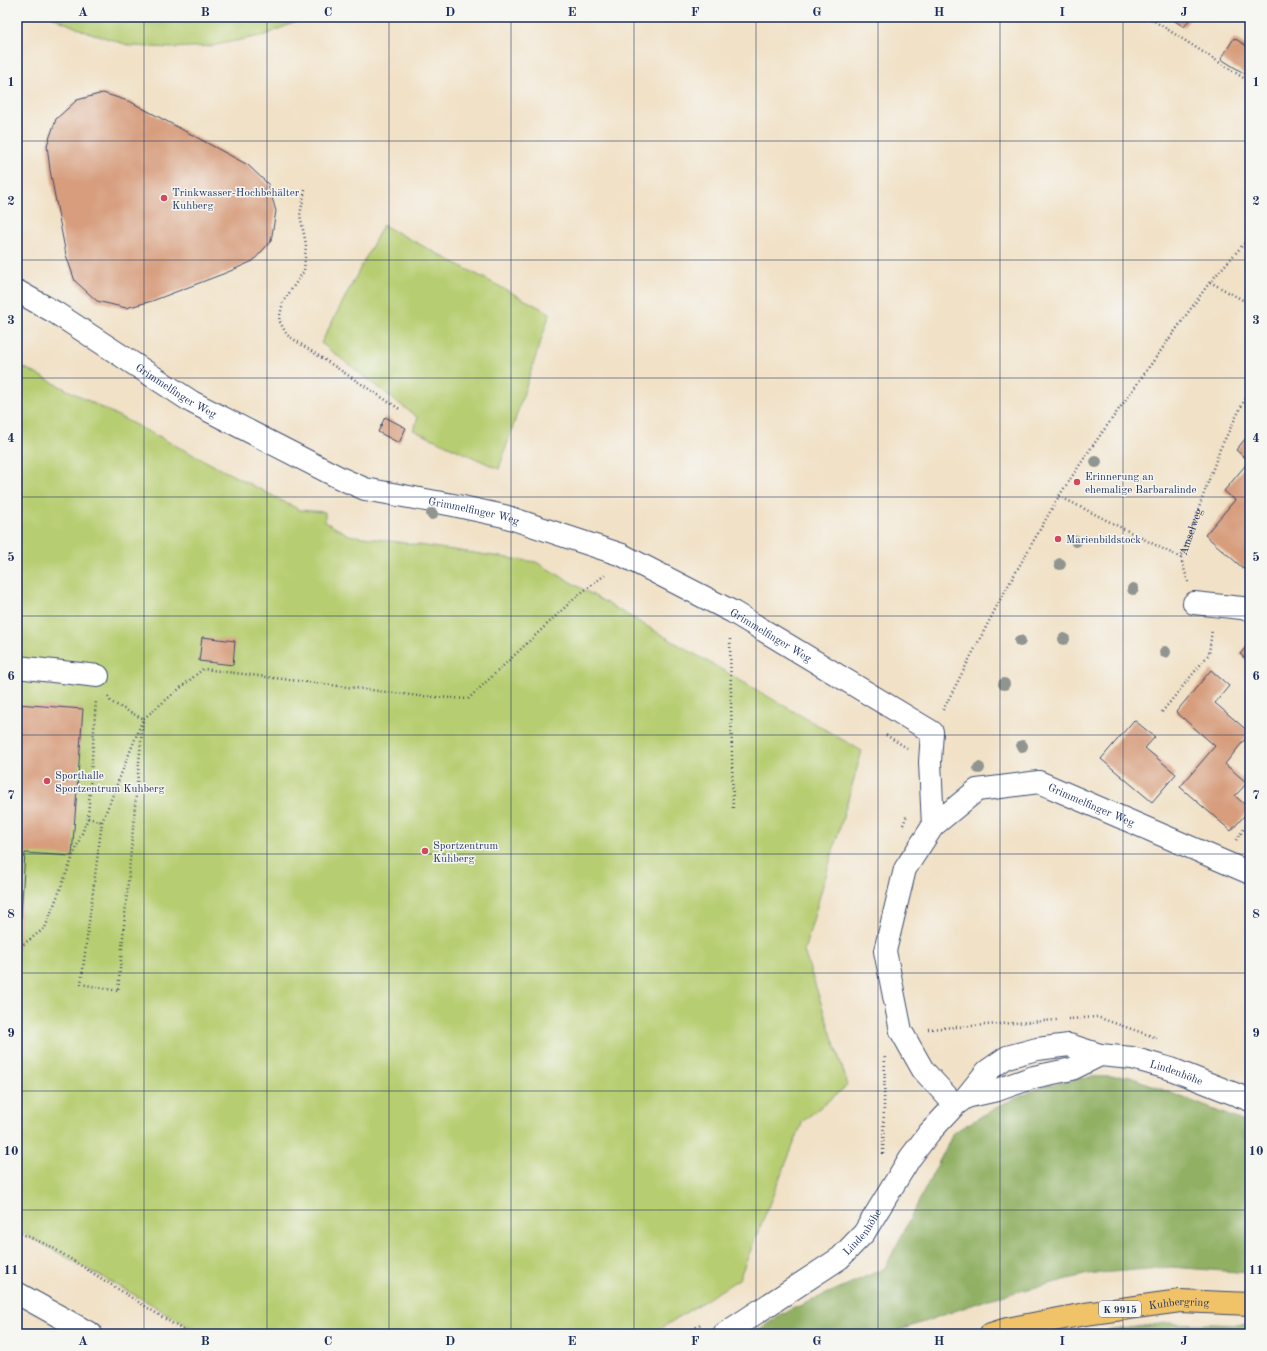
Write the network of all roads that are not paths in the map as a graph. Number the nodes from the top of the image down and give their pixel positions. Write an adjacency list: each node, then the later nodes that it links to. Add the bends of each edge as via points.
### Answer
1 (17, 291): 6 (street, Grimmelfinger Weg, via 192,402 340,478 365,489 504,516 622,555 733,612 932,732 930,762)
2 (1194, 603): 3 (street)
3 (1250, 610)
4 (17, 667): 5 (street)
5 (98, 676)
6 (933, 826): 7 (street, Grimmelfinger Weg, via 977,790 1039,782); 9 (street, Grimmelfinger Weg, via 905,869 885,951 901,1031 923,1070)
7 (1250, 873)
8 (1250, 1100): 9 (street, Lindenhöhe, via 1171,1069 1132,1058 1100,1055 1069,1045 1037,1049 1007,1057 987,1071)
9 (960, 1101): 13 (street, Lindenhöhe, via 929,1133 910,1158 864,1233 840,1258)
10 (17, 1294): 12 (street)
11 (1250, 1304): 14 (main road, Kuhbergring / K 9915, via 1180,1301 1085,1314)
12 (91, 1334)
13 (724, 1334)
14 (991, 1334)

